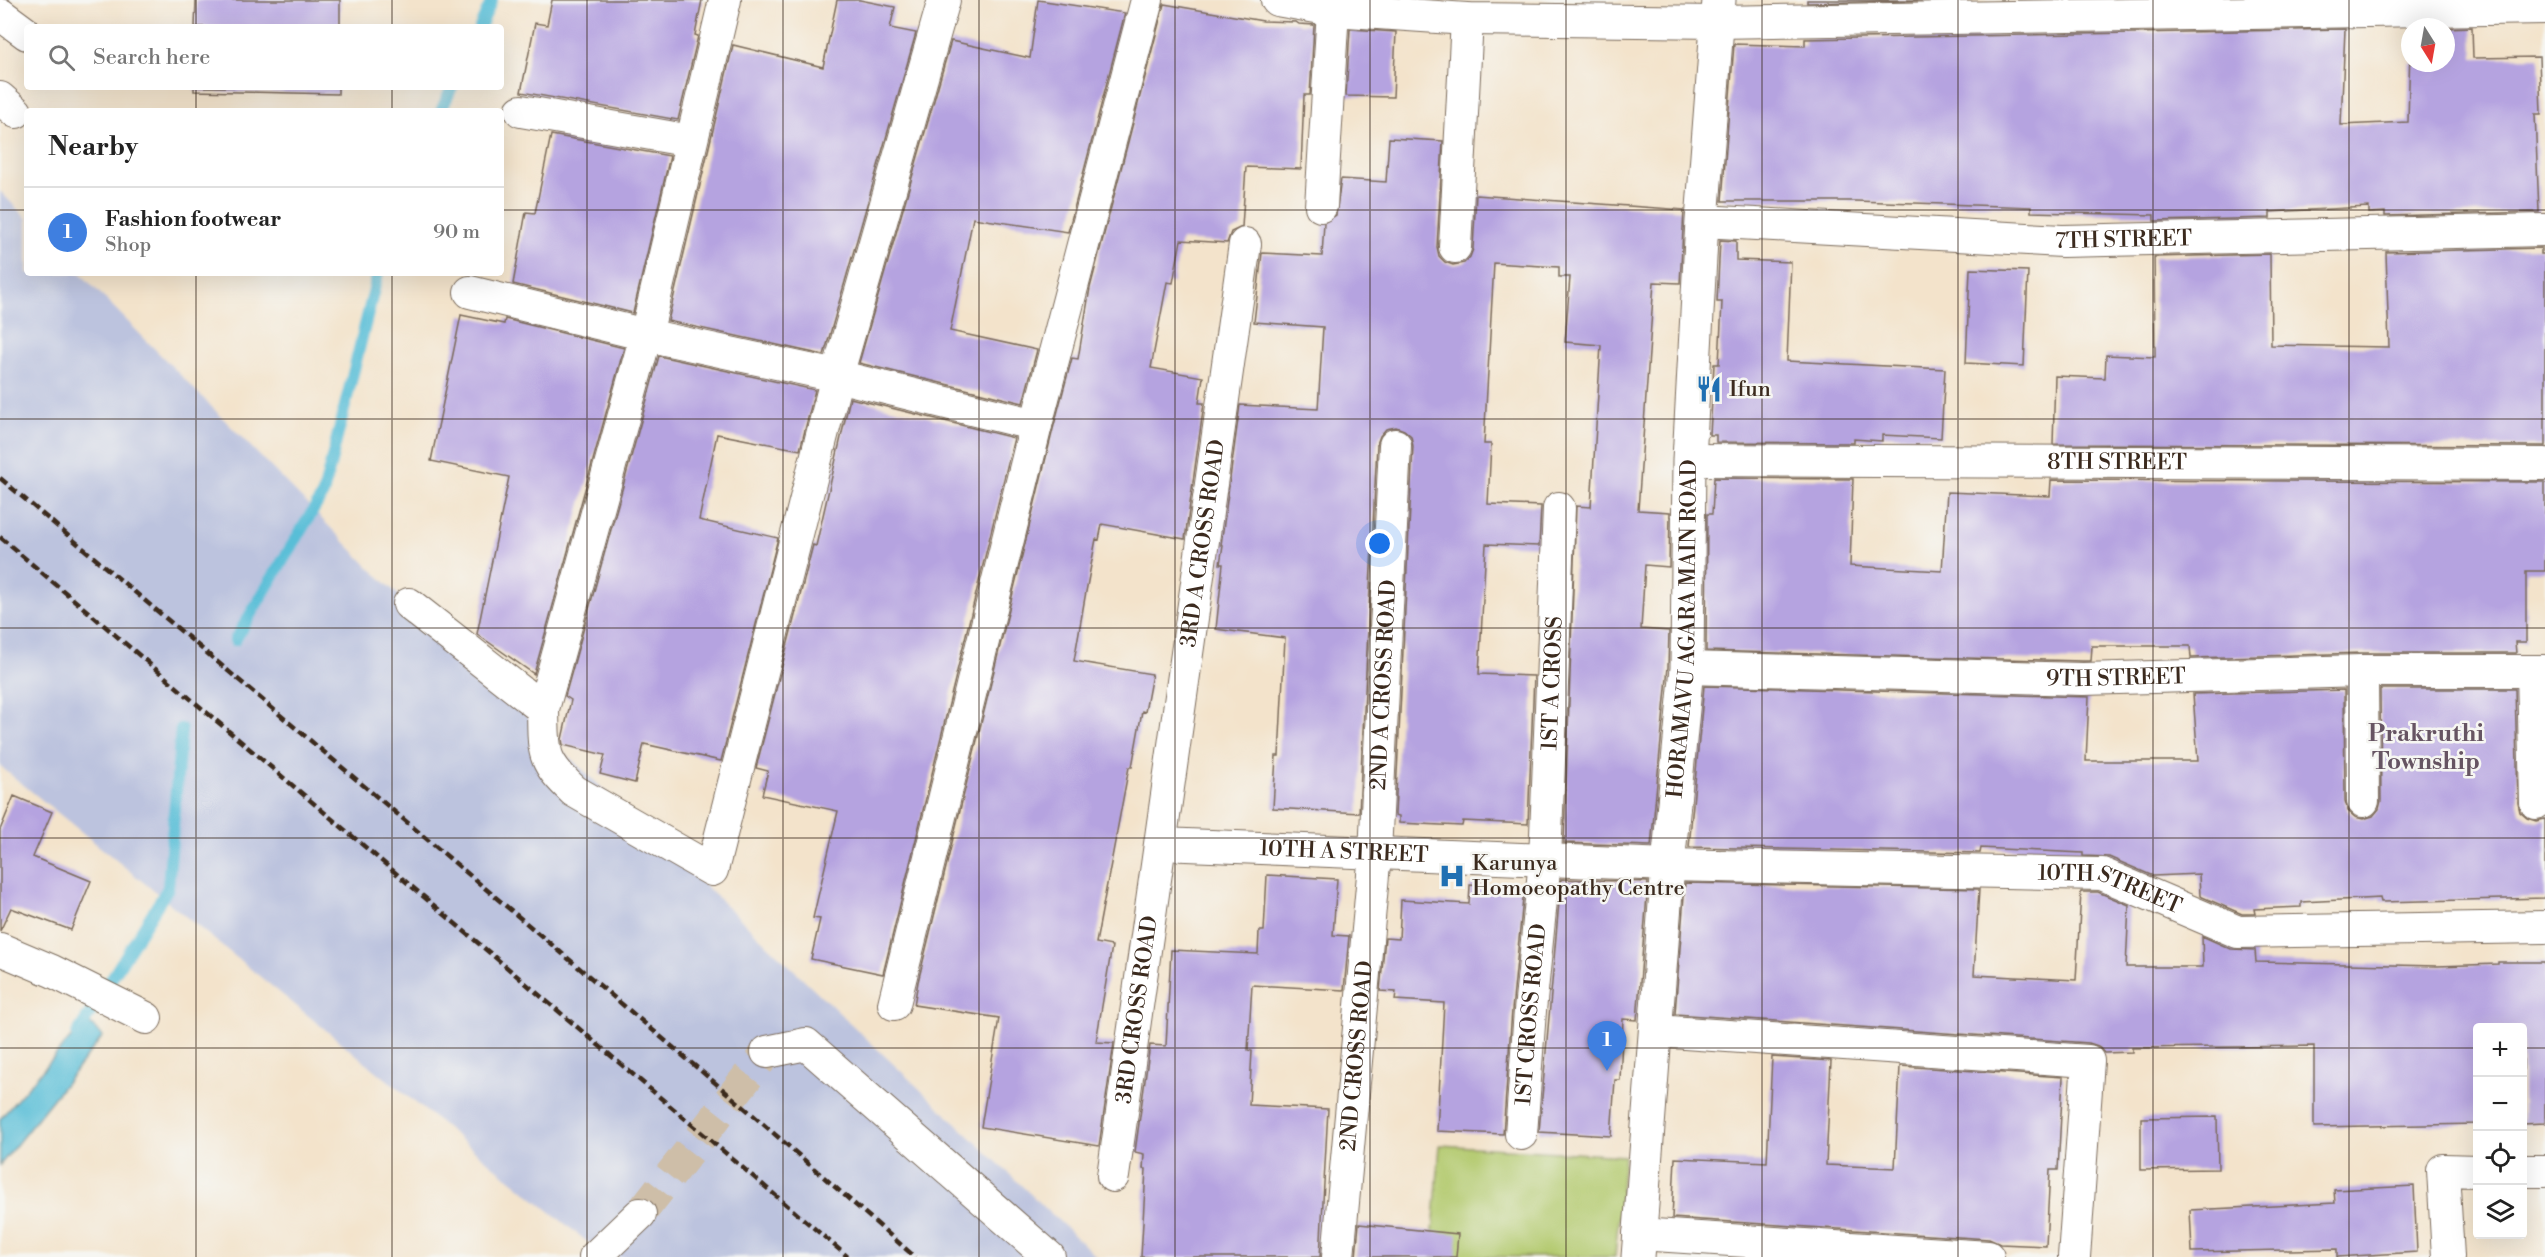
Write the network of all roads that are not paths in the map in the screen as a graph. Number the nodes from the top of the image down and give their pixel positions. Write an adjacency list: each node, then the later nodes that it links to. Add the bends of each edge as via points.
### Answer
1 (725, 0): 12 (street)
2 (944, 0): 20 (street)
3 (1147, 0): 21 (street)
4 (1277, 0): 6 (street)
5 (2528, 6): 7 (street)
6 (1333, 10): 9 (street); 13 (street)
7 (1719, 11): 9 (street); 14 (street, HORAMAVU AGARA MAIN ROAD)
8 (0, 14): 10 (street)
9 (1467, 20): 17 (street)
10 (24, 32)
11 (521, 111): 12 (street)
12 (691, 141): 19 (street)
13 (1321, 206)
14 (1702, 221): 15 (street, 7TH STREET, via 2062,241); 23 (street, HORAMAVU AGARA MAIN ROAD)
15 (2545, 230)
16 (1245, 244): 33 (street, 3RD A CROSS ROAD)
17 (1455, 247)
18 (470, 292): 19 (street)
19 (646, 335): 20 (street); 30 (street)
20 (837, 376): 21 (street); 30 (street, via 712,870 574,791 555,773 544,752)
21 (1036, 425): 39 (street)
22 (1395, 445): 34 (street, 2ND A CROSS ROAD)
23 (1689, 460): 24 (street, 8TH STREET); 27 (street, HORAMAVU AGARA MAIN ROAD)
24 (2545, 464)
25 (1559, 508): 35 (street, 1ST A CROSS)
26 (409, 604): 30 (street)
27 (1687, 668): 28 (street, 9TH STREET, via 2083,679); 36 (street, HORAMAVU AGARA MAIN ROAD)
28 (2362, 671): 29 (street, 9TH STREET); 31 (street)
29 (2539, 671): 32 (street)
30 (543, 709)
31 (2363, 801)
32 (2536, 803)
33 (1162, 844): 34 (street, 10TH A STREET); 47 (street, 3RD CROSS ROAD)
34 (1375, 853): 35 (street, 10TH A STREET); 52 (street, 2ND CROSS ROAD)
35 (1545, 860): 36 (street, 10TH A STREET); 43 (street, 1ST CROSS ROAD)
36 (1668, 865): 37 (street, 10TH STREET, via 2102,874 2238,932); 41 (street, HORAMAVU AGARA MAIN ROAD)
37 (2545, 927)
38 (0, 949): 40 (street)
39 (894, 1004)
40 (146, 1018)
41 (1656, 1032): 49 (street, HORAMAVU AGARA MAIN ROAD); 54 (street, via 2088,1061)
42 (766, 1052): 51 (street, via 806,1044)
43 (1521, 1134)
44 (2473, 1171): 55 (street, via 2443,1170)
45 (2527, 1171): 46 (street)
46 (2545, 1171)
47 (1113, 1176)
48 (640, 1214): 50 (street)
49 (1639, 1245): 53 (street)
50 (595, 1257)
51 (1049, 1257)
52 (1338, 1257)
53 (1988, 1257)
54 (2074, 1257)
55 (2448, 1257)

